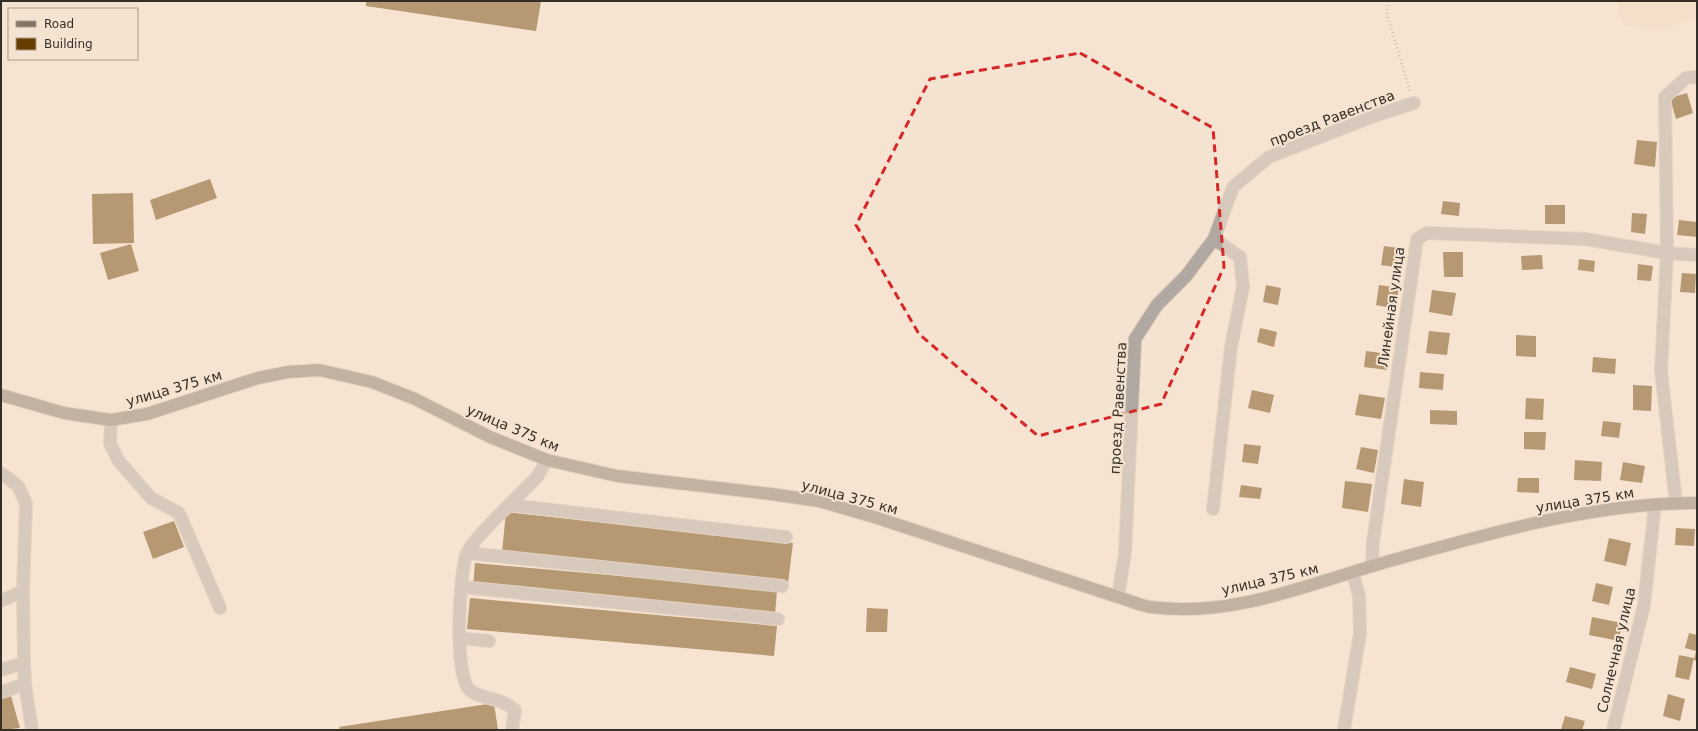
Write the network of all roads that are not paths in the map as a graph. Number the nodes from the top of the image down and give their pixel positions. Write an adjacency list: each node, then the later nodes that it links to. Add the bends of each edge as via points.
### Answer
1 (1697, 77): 4 (street, via 1686,78 1666,97)
2 (1414, 103): 3 (street, проезд Равенства, via 1360,121 1270,157 1233,187)
3 (1214, 238): 14 (street, via 1240,257 1243,287 1231,347); 22 (street, проезд Равенства, via 1186,276 1156,305 1135,339 1125,553)
4 (1667, 252): 5 (street, Линейная улица); 10 (street, via 1661,371); 17 (street, Линейная улица, via 1585,239 1428,233 1417,239 1373,542)
5 (1697, 255)
6 (1, 395): 7 (main road, улица 375 км, via 64,413)
7 (111, 420): 8 (main road, улица 375 км, via 147,414 258,378 288,372 319,370 372,382 415,399 490,437); 24 (street, via 110,443 118,460 151,498 179,513)
8 (547, 460): 12 (street, via 537,477); 22 (main road, улица 375 км, via 617,476 819,501)
9 (1, 473): 21 (street, via 18,486 26,503)
10 (1676, 503): 11 (main road, улица 375 км); 13 (main road, улица 375 км)
11 (1697, 503)
12 (510, 505): 15 (street); 16 (street, via 495,518)
13 (1655, 506): 17 (main road, улица 375 км, via 1585,512 1518,526); 35 (street, Солнечная улица, via 1644,605)
14 (1213, 509)
15 (786, 537)
16 (467, 553): 19 (street); 20 (street)
17 (1372, 566): 18 (main road, улица 375 км)
18 (1353, 573): 22 (main road, улица 375 км, via 1292,592 1225,606 1174,609 1148,606); 34 (street, via 1359,596 1360,633)
19 (782, 586)
20 (462, 587): 25 (street); 26 (street)
21 (23, 591): 23 (street); 28 (street)
22 (1118, 597)
23 (1, 601)
24 (220, 608)
25 (778, 619)
26 (459, 638): 27 (street); 33 (street, via 463,680 470,691 508,703 515,710)
27 (489, 641)
28 (24, 663): 29 (street); 30 (street)
29 (1, 670)
30 (25, 684): 31 (street); 32 (street)
31 (1, 692)
32 (32, 730)
33 (512, 730)
34 (1344, 730)
35 (1613, 730)

